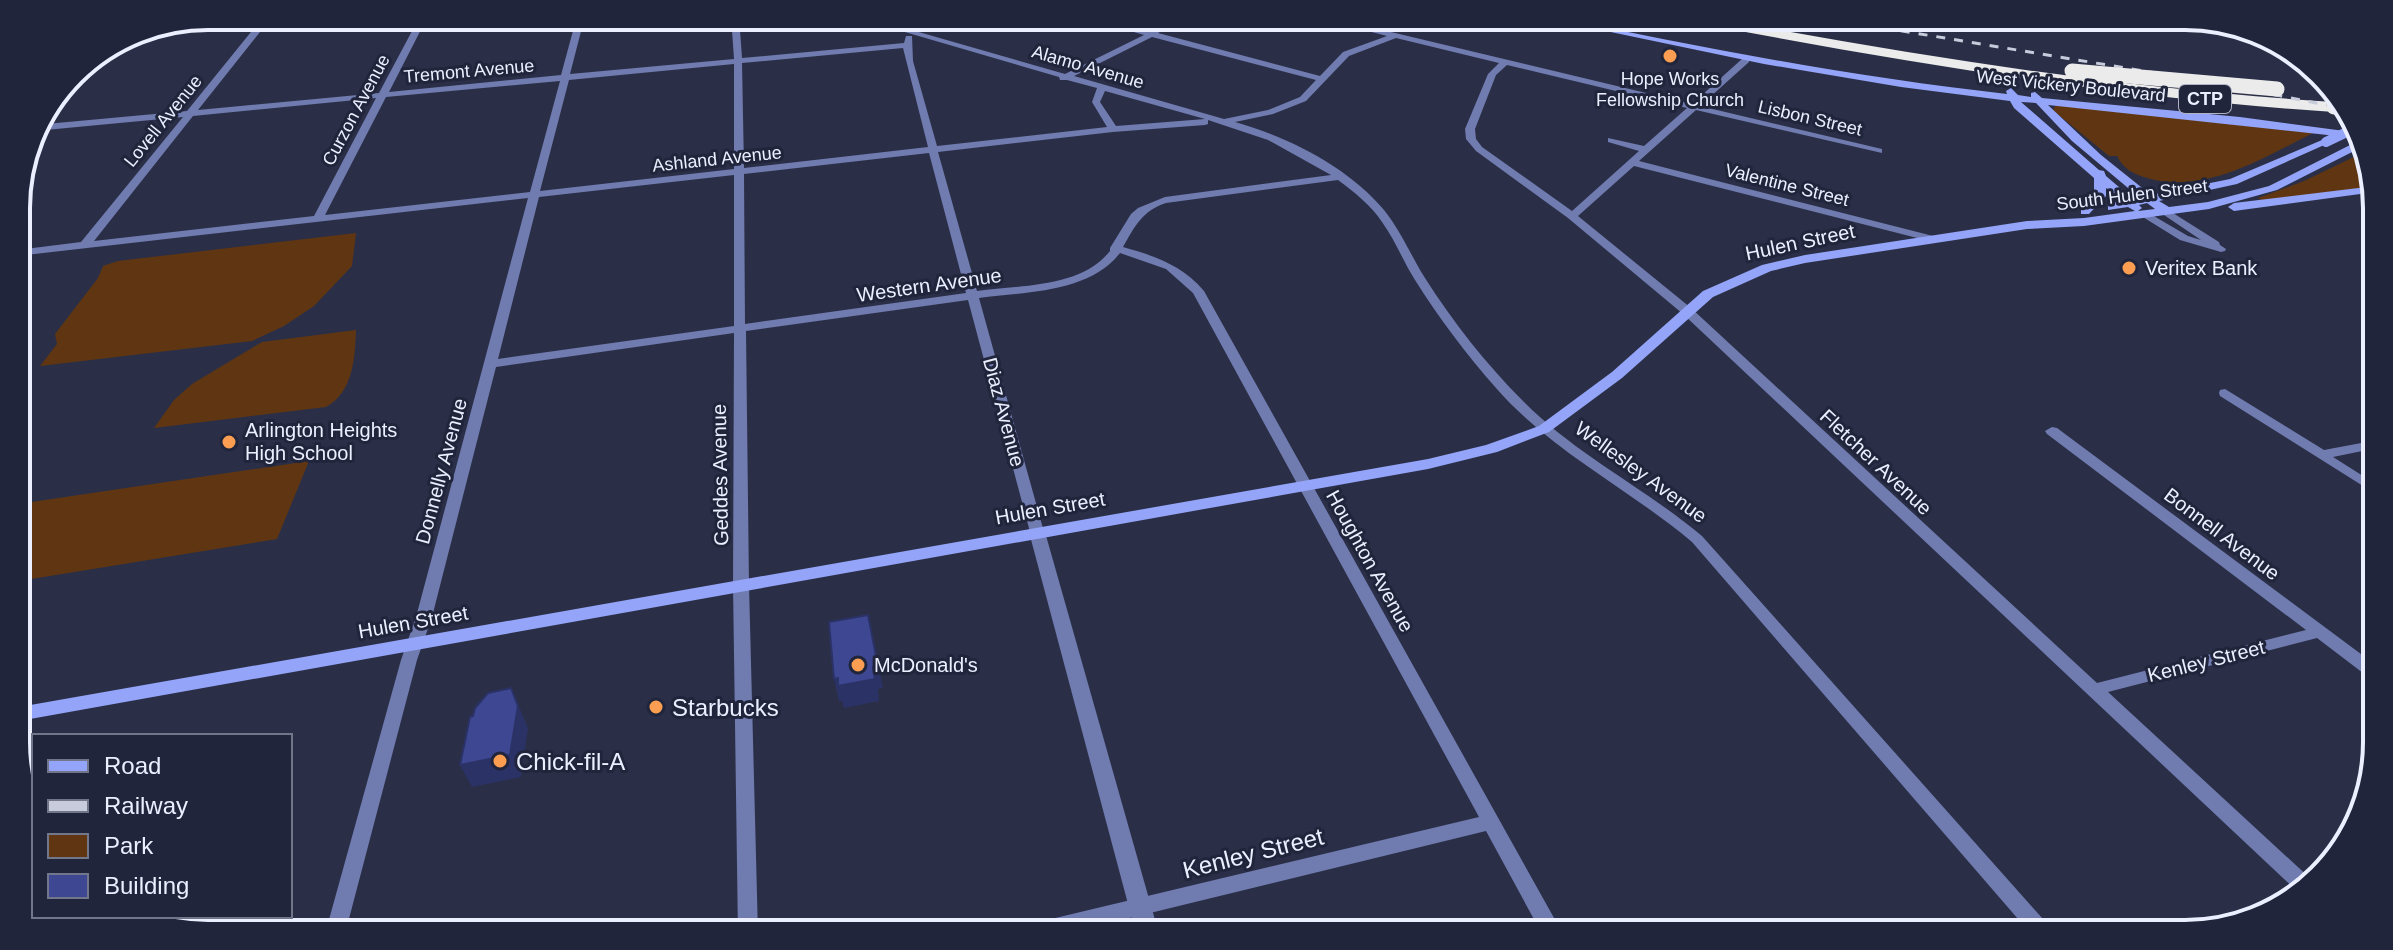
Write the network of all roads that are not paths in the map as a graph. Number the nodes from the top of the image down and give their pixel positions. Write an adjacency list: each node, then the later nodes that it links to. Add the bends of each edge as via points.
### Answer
1 (256, 30): 32 (street, Lovell Avenue)
2 (417, 30): 28 (street, Curzon Avenue)
3 (577, 30): 19 (street, Donnelly Avenue)
4 (736, 30): 17 (street, Geddes Avenue)
5 (900, 30): 13 (street, Alamo Avenue)
6 (1136, 30): 12 (street)
7 (1159, 30): 12 (street)
8 (1374, 30): 14 (street, Lisbon Street)
9 (1604, 30): 16 (main road, West Vickery Boulevard)
10 (1770, 30): 21 (highway, CTP)
11 (1824, 30): 21 (highway, CTP)
12 (1151, 34): 20 (street); 22 (street)
13 (917, 35): 15 (street, via 907,39); 20 (street, Alamo Avenue)
14 (1396, 35): 18 (street, Lisbon Street); 22 (street, Ashland Avenue, via 1346,54)
15 (907, 45): 17 (street, Tremont Avenue); 43 (street, Diaz Avenue)
16 (1746, 60): 23 (main road, West Vickery Boulevard); 31 (street)
17 (738, 62): 19 (street, Tremont Avenue); 46 (street, Geddes Avenue)
18 (1505, 62): 31 (street, Lisbon Street); 56 (street, Fletcher Avenue, via 1487,84 1471,139 1490,159)
19 (565, 78): 28 (street, Tremont Avenue); 50 (street, Donnelly Avenue)
20 (1063, 78): 24 (street, Alamo Avenue)
21 (2074, 78): 26 (highway, CTP, bridge); 30 (highway, CTP, via 2222,101)
22 (1321, 79): 34 (street, Ashland Avenue, via 1292,105)
23 (1881, 79): 25 (main road, West Vickery Boulevard); 27 (main road, West Vickery Boulevard, via 1894,76)
24 (1102, 88): 34 (street, Alamo Avenue); 37 (street, via 1096,102)
25 (1947, 89): 27 (main road, West Vickery Boulevard); 33 (main road)
26 (2319, 91)
27 (2013, 94): 29 (main road, West Vickery Boulevard); 33 (main road, via 2018,106)
28 (382, 95): 32 (street, Tremont Avenue); 57 (street, Curzon Avenue)
29 (2035, 96): 36 (main road, West Vickery Boulevard, via 2224,110); 39 (main road, West Vickery Boulevard); 51 (main road, via 2054,119)
30 (2331, 106)
31 (1693, 108): 42 (street); 44 (street, Lisbon Street)
32 (190, 113): 35 (street, Tremont Avenue); 60 (street, Lovell Avenue)
33 (2037, 121): 47 (main road)
34 (1221, 122): 37 (street, Ashland Avenue); 48 (street, Wellesley Avenue, via 1294,146)
35 (50, 127)
36 (2344, 128)
37 (1113, 129): 43 (street, Ashland Avenue)
38 (2346, 132): 51 (main road, South Hulen Street, bridge, via 2245,178)
39 (2348, 135)
40 (1611, 140): 42 (street)
41 (2353, 148): 54 (main road, South Hulen Street, via 2273,188)
42 (1646, 150): 45 (street)
43 (933, 151): 46 (street, Ashland Avenue); 63 (street, Diaz Avenue)
44 (1879, 151)
45 (1632, 162): 56 (street); 59 (street, Valentine Street)
46 (738, 172): 50 (street, Ashland Avenue); 65 (street, Geddes Avenue)
47 (2100, 173): 52 (main road); 53 (main road, via 2100,196)
48 (1338, 177): 61 (street, Western Avenue, via 1155,202 1140,209); 68 (street, Wellesley Avenue, via 1394,229 1418,277 1502,385)
49 (2361, 191): 54 (main road)
50 (534, 195): 57 (street, Ashland Avenue); 66 (street, Donnelly Avenue)
51 (2150, 201): 52 (main road, South Hulen Street); 54 (main road)
52 (2131, 204): 53 (main road, South Hulen Street); 55 (main road)
53 (2085, 211): 58 (main road, South Hulen Street)
54 (2165, 211): 55 (main road, South Hulen Street); 55 (street, via 2221,249 2184,238)
55 (2143, 214): 58 (main road, South Hulen Street)
56 (1572, 216): 64 (street, Fletcher Avenue)
57 (317, 220): 60 (street, Ashland Avenue)
58 (2037, 223): 59 (main road, Hulen Street)
59 (1933, 239): 64 (main road, Hulen Street, via 1767,268 1708,294)
60 (84, 246): 62 (street, Ashland Avenue)
61 (1115, 248): 63 (street, Western Avenue, via 1100,267 1070,280); 73 (street, Houghton Avenue, via 1169,264 1198,291)
62 (30, 252)
63 (973, 297): 65 (street, Western Avenue); 74 (street, Diaz Avenue)
64 (1687, 311): 68 (main road, Hulen Street, via 1617,375); 79 (street, Fletcher Avenue)
65 (738, 330): 66 (street, Western Avenue); 75 (street, Geddes Avenue)
66 (490, 364): 77 (street, Donnelly Avenue)
67 (2225, 393): 71 (street)
68 (1544, 429): 73 (main road, Hulen Street, via 1428,464); 89 (street, Wellesley Avenue, via 1697,539)
69 (2052, 431): 76 (street, Bonnell Avenue)
70 (2363, 447): 71 (street)
71 (2321, 455): 72 (street)
72 (2363, 482)
73 (1305, 484): 74 (main road, Hulen Street); 81 (street, Houghton Avenue)
74 (1037, 532): 75 (main road, Hulen Street); 83 (street, Diaz Avenue)
75 (741, 585): 77 (main road, Hulen Street); 85 (street, Geddes Avenue)
76 (2320, 632): 78 (street, Bonnell Avenue); 79 (street, Kenley Street)
77 (413, 644): 80 (main road, Hulen Street); 84 (street, Donnelly Avenue)
78 (2363, 664)
79 (2093, 690): 82 (street, Fletcher Avenue)
80 (30, 712)
81 (1492, 822): 83 (street, Kenley Street); 88 (street, Houghton Avenue)
82 (2298, 879)
83 (1141, 907): 86 (street, Kenley Street); 87 (street, Diaz Avenue)
84 (339, 920)
85 (748, 920)
86 (1086, 920)
87 (1144, 920)
88 (1545, 920)
89 (2031, 920)

